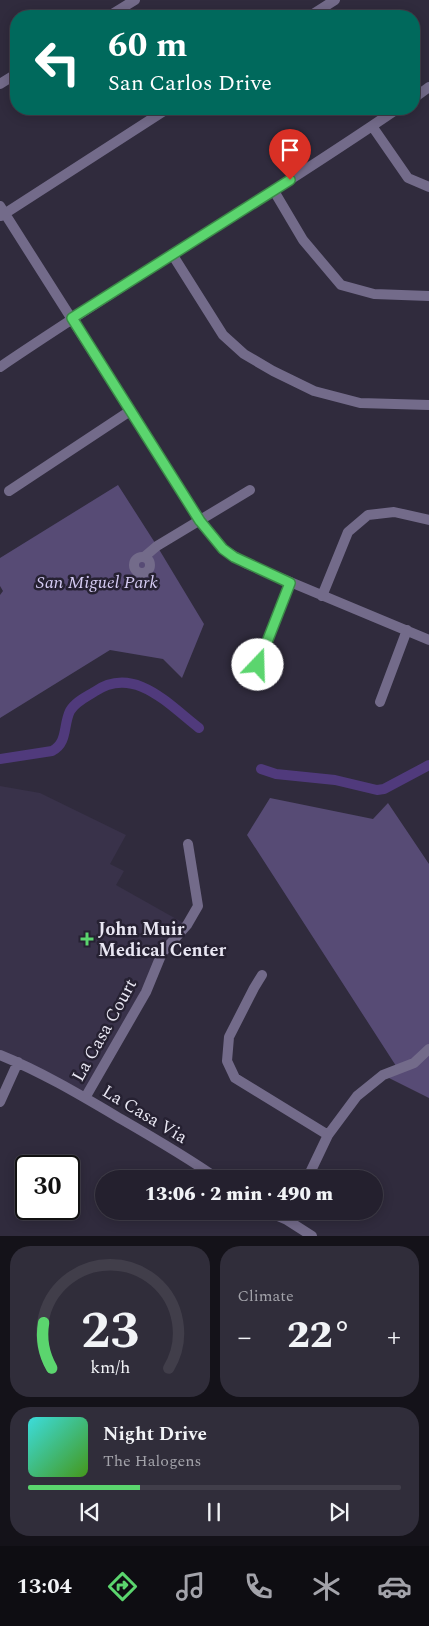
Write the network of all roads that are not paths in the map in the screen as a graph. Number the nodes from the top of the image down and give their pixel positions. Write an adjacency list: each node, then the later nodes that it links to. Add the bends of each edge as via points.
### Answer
1 (134, 0): 3 (street)
2 (335, 0): 4 (street)
3 (118, 10)
4 (319, 10)
5 (157, 115): 10 (street)
6 (388, 115): 7 (street)
7 (372, 126): 8 (street, via 408,178); 9 (street)
8 (429, 188)
9 (274, 191): 11 (street); 12 (street, via 303,240 341,285 374,294)
10 (2, 212): 13 (street)
11 (172, 254): 13 (street); 15 (street, via 223,335 244,354 273,371 314,391 360,403)
12 (429, 296)
13 (72, 318): 14 (street); 16 (street)
14 (0, 367)
15 (429, 404)
16 (130, 410): 18 (street); 20 (street)
17 (250, 490): 20 (street)
18 (9, 491)
19 (429, 520): 23 (street, via 394,512 368,515 348,532)
20 (200, 521): 21 (street); 22 (street, via 223,549 234,557)
21 (144, 557)
22 (290, 583): 23 (street); 26 (street)
23 (322, 596): 24 (street)
24 (407, 630): 25 (street); 27 (street)
25 (429, 640)
26 (258, 665)
27 (380, 702)
28 (188, 844): 33 (street, La Casa Court, via 198,906 187,925 162,953 146,992)
29 (262, 975): 35 (street, via 229,1036 227,1061 235,1078)
30 (429, 1049): 35 (street, via 414,1063 384,1075 357,1096)
31 (0, 1055): 32 (street, La Casa Via)
32 (18, 1062): 33 (street, La Casa Via); 34 (street)
33 (85, 1098): 36 (street, La Casa Via)
34 (0, 1102)
35 (328, 1134): 37 (street)
36 (205, 1170)
37 (310, 1170)
38 (294, 1220): 39 (street)
39 (312, 1236)

